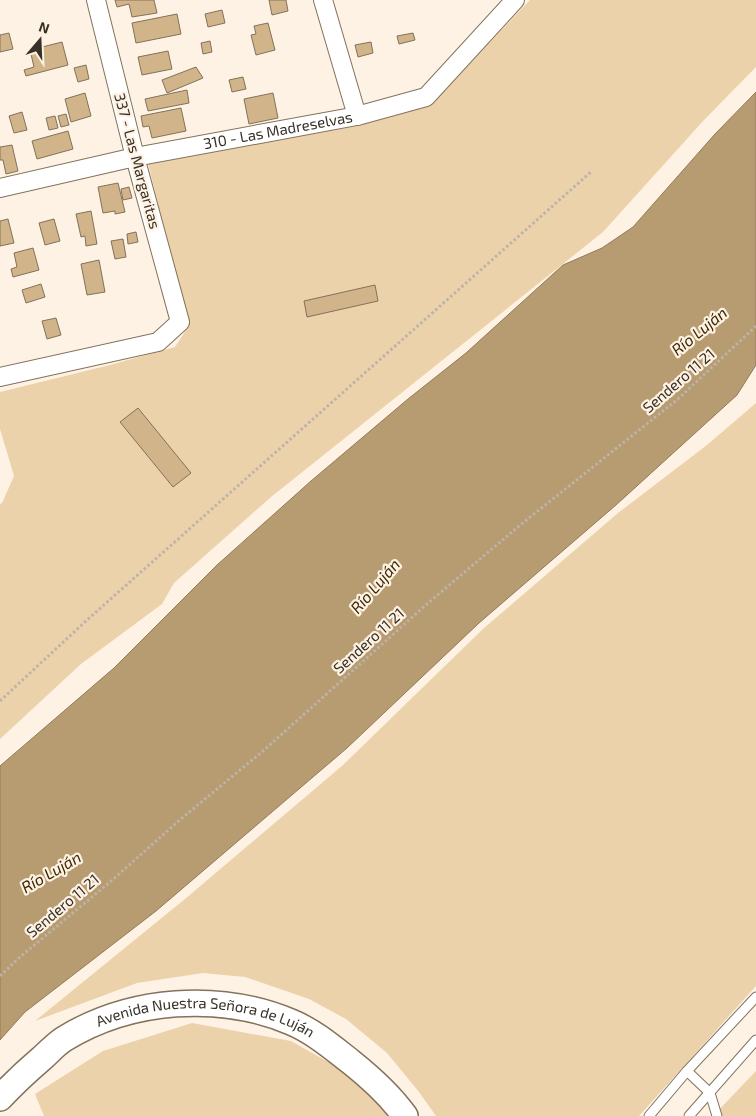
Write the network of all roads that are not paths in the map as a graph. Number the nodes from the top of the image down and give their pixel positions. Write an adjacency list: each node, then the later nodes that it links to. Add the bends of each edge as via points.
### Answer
1 (96, 0): 5 (street, 337 - Las Margaritas)
2 (323, 0): 4 (street)
3 (515, 0): 4 (street, 310 - Las Madreselvas, via 426,97)
4 (357, 116): 5 (street, 310 - Las Madreselvas)
5 (135, 157): 6 (street, 310 - Las Madreselvas); 7 (street, 337 - Las Margaritas, via 180,322 158,342)
6 (0, 188)
7 (0, 377)
8 (756, 997): 10 (lane)
9 (756, 1040): 11 (lane)
10 (688, 1071): 11 (lane); 14 (lane)
11 (710, 1092): 15 (lane); 16 (lane)
12 (0, 1098): 13 (main road, Avenida Nuestra Señora de Luján, via 63,1039 96,1023 142,1008 184,1004 236,1006 293,1023 331,1047 397,1104)
13 (405, 1116)
14 (649, 1116)
15 (689, 1116)
16 (717, 1116)

